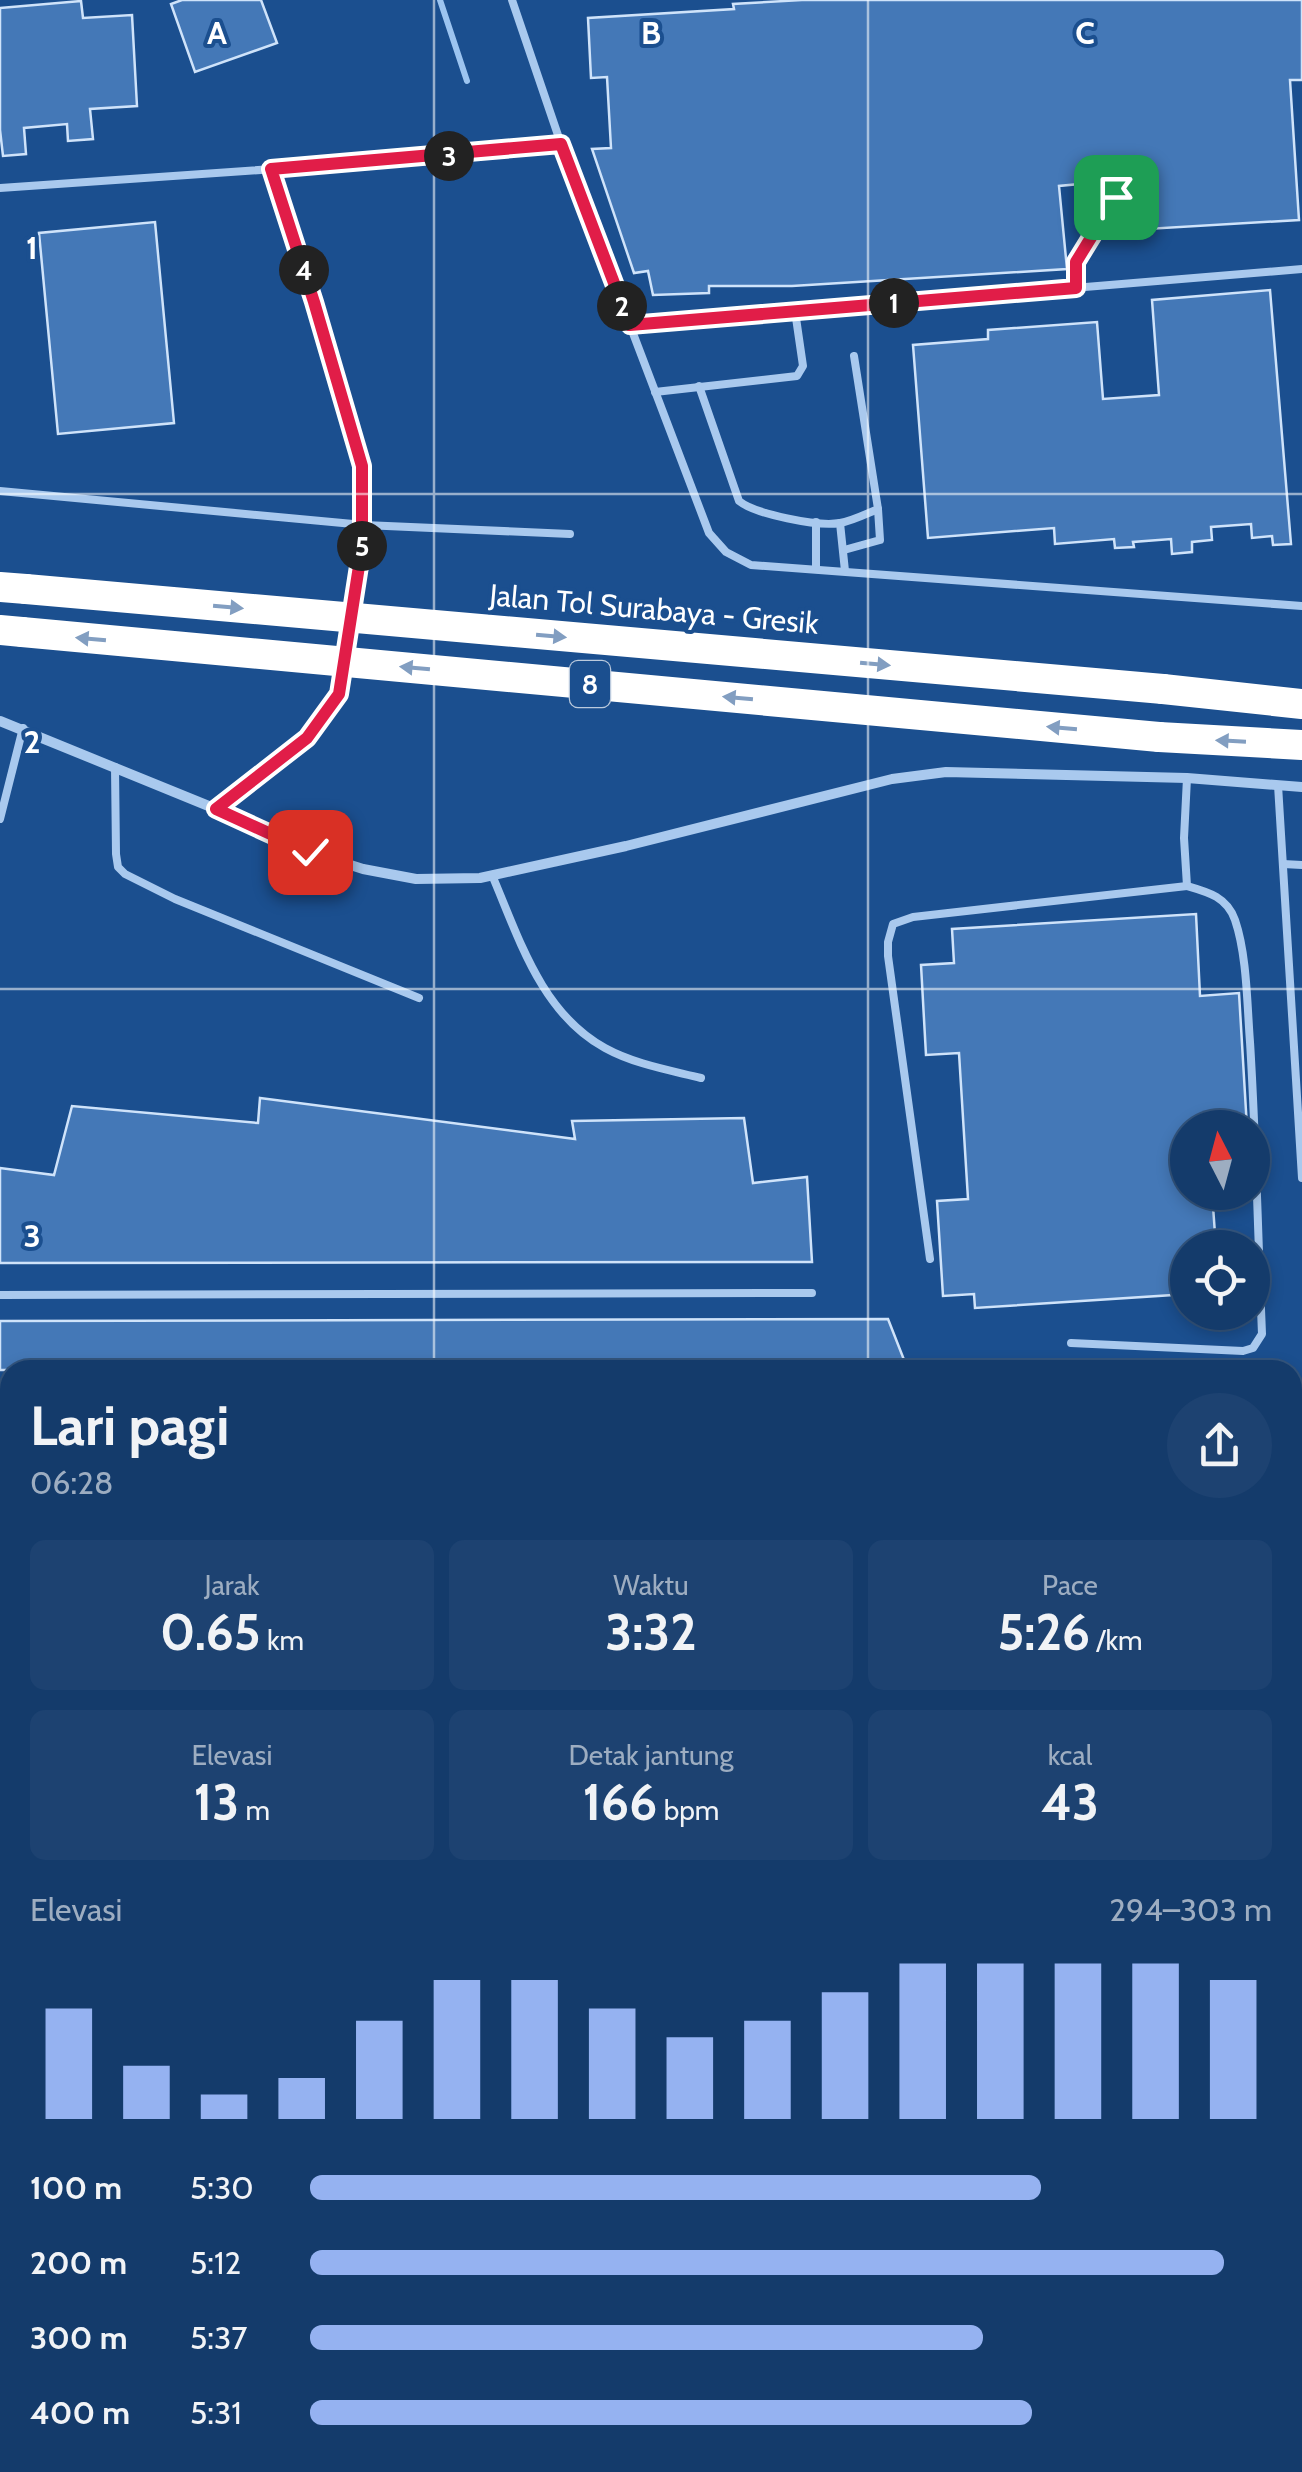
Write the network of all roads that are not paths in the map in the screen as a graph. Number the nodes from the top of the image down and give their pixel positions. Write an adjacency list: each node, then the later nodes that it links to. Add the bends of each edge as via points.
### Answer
1 (512, 0): 2 (lane)
2 (561, 144): 3 (lane); 9 (lane)
3 (271, 169): 4 (lane); 17 (lane, via 362,466)
4 (0, 188)
5 (1116, 197): 7 (lane, via 1076,262)
6 (1302, 269): 7 (lane)
7 (1076, 288): 8 (lane)
8 (795, 311): 9 (lane); 11 (lane, via 803,366 797,376)
9 (630, 325): 12 (lane)
10 (854, 356): 14 (lane)
11 (699, 386): 12 (lane); 15 (lane, via 739,500)
12 (656, 392): 20 (lane, via 709,534 750,565)
13 (0, 491): 17 (lane)
14 (878, 510): 16 (lane); 19 (lane, via 880,540)
15 (816, 522): 16 (lane); 20 (lane)
16 (840, 523): 19 (lane)
17 (364, 526): 18 (lane); 33 (lane, via 339,694 307,738)
18 (570, 534)
19 (844, 550): 21 (lane)
20 (816, 569): 21 (lane)
21 (846, 571): 23 (lane)
22 (13, 588): 25 (highway, Jalan Tol Surabaya - Gresik / 8, one-way to 25, bridge)
23 (1302, 606)
24 (11, 631): 28 (highway, 8, one-way to 24, bridge)
25 (1302, 704)
26 (0, 722): 27 (street)
27 (23, 728): 29 (street); 34 (lane)
28 (1302, 745)
29 (115, 767): 33 (street); 39 (lane, via 117,861 124,874)
30 (1187, 778): 31 (street); 37 (street, via 946,772 892,779); 38 (lane)
31 (1278, 785): 32 (street); 35 (lane)
32 (1302, 787)
33 (216, 809): 37 (street, via 363,869 416,878)
34 (0, 819)
35 (1283, 864): 36 (lane); 41 (lane)
36 (1302, 865)
37 (492, 875): 40 (lane, via 545,992 578,1030 643,1064)
38 (1187, 886): 43 (lane, via 914,916 893,924 888,956); 46 (lane, via 1225,902 1238,936 1254,1097 1262,1334 1243,1352)
39 (419, 998)
40 (701, 1078)
41 (1300, 1113): 42 (lane)
42 (1302, 1178)
43 (930, 1259)
44 (812, 1293): 45 (lane)
45 (0, 1295)
46 (1071, 1342)

